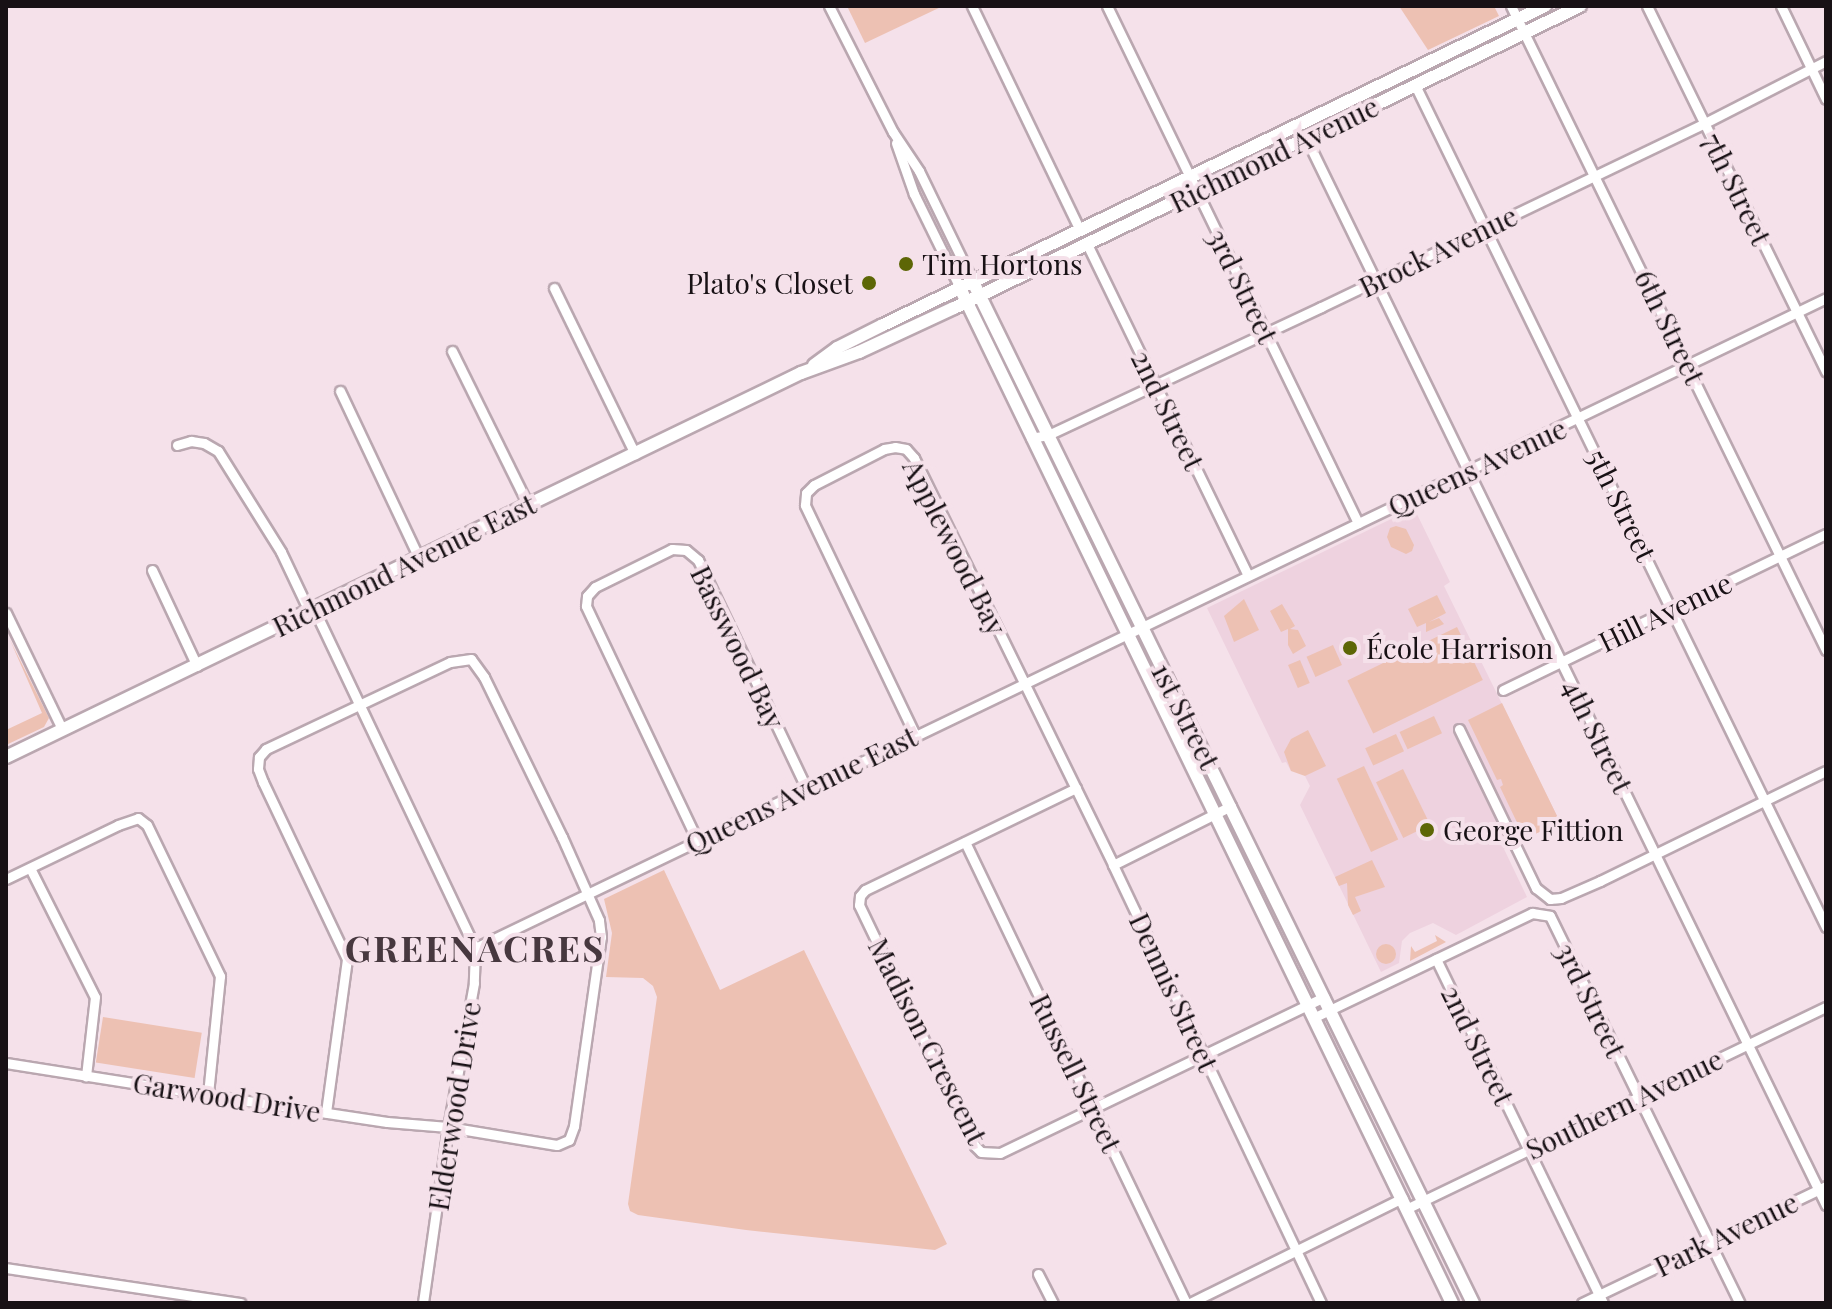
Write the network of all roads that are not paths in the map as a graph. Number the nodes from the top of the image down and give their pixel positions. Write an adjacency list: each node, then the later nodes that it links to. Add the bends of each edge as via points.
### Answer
1 (829, 6): 16 (street, 1st Street)
2 (972, 6): 22 (street)
3 (1107, 6): 19 (street, 3rd Street)
4 (1511, 6): 9 (street, 6th Street)
5 (1545, 6): 9 (main road, Richmond Avenue)
6 (1580, 6): 10 (main road, Richmond Avenue)
7 (1647, 6): 15 (street, 7th Street)
8 (1781, 6): 12 (street)
9 (1517, 19): 10 (street, 6th Street); 19 (main road, Richmond Avenue)
10 (1524, 33): 13 (main road, Richmond Avenue); 18 (street, 6th Street)
11 (1826, 61): 12 (street, Brock Avenue)
12 (1811, 69): 14 (street); 15 (street, Brock Avenue)
13 (1415, 85): 17 (main road, Richmond Avenue); 21 (street, 5th Street)
14 (1826, 99)
15 (1705, 123): 18 (street, Brock Avenue); 31 (street, 7th Street)
16 (893, 132): 25 (street, 1st Street, via 919,171); 27 (street, 1st Street, via 914,194)
17 (1306, 138): 20 (main road, Richmond Avenue); 24 (street, 4th Street)
18 (1597, 175): 21 (street, Brock Avenue); 34 (street, 6th Street)
19 (1190, 176): 20 (street, 3rd Street); 22 (main road, Richmond Avenue)
20 (1197, 191): 23 (main road, Richmond Avenue); 32 (street, 3rd Street)
21 (1487, 227): 24 (street, Brock Avenue); 39 (street, 5th Street)
22 (1080, 230): 25 (main road, Richmond Avenue)
23 (1087, 244): 28 (main road, Richmond Avenue); 37 (street, 2nd Street)
24 (1378, 280): 32 (street, Brock Avenue); 44 (street, 4th Street)
25 (973, 282): 27 (main road, Richmond Avenue); 28 (main road, 1st Street)
26 (554, 288): 43 (street)
27 (960, 288): 30 (main road, 1st Street); 36 (main road, Richmond Avenue East, via 837,348)
28 (979, 296): 30 (main road, Richmond Avenue); 40 (main road, 1st Street)
29 (1826, 298): 31 (street, Queens Avenue)
30 (967, 302): 36 (main road, Richmond Avenue East); 41 (main road, 1st Street)
31 (1797, 312): 34 (street, Queens Avenue); 35 (street, 7th Street)
32 (1266, 332): 37 (street, Brock Avenue); 46 (street, 3rd Street)
33 (452, 351): 45 (street)
34 (1688, 365): 39 (street, Queens Avenue); 48 (street, 6th Street)
35 (1826, 371)
36 (801, 373): 43 (main road, Richmond Avenue East)
37 (1155, 384): 40 (street, Brock Avenue); 51 (street, 2nd Street)
38 (340, 391): 49 (street)
39 (1580, 418): 44 (street, Queens Avenue); 52 (street, 5th Street)
40 (1048, 435): 41 (street, Brock Avenue); 55 (main road, 1st Street)
41 (1031, 438): 56 (main road, 1st Street)
42 (177, 445): 53 (street, Elderwood Drive, via 191,441 218,451)
43 (635, 454): 45 (main road, Richmond Avenue East)
44 (1468, 470): 46 (street, Queens Avenue); 58 (street, 4th Street)
45 (528, 505): 49 (main road, Richmond Avenue East)
46 (1358, 523): 51 (street, Queens Avenue)
47 (1826, 534): 48 (street, Hill Avenue)
48 (1781, 557): 52 (street, Hill Avenue); 57 (street, 6th Street)
49 (419, 558): 53 (main road, Richmond Avenue East)
50 (152, 570): 59 (street)
51 (1248, 575): 55 (street, Queens Avenue)
52 (1672, 608): 58 (street, Hill Avenue); 70 (street, 5th Street)
53 (311, 610): 59 (main road, Richmond Avenue East); 62 (street, Elderwood Drive)
54 (6, 613): 63 (street)
55 (1141, 626): 56 (street, Queens Avenue); 71 (main road, 1st Street)
56 (1127, 633): 60 (street, Queens Avenue East); 72 (main road, 1st Street)
57 (1826, 650)
58 (1562, 663): 61 (street, Hill Avenue); 75 (street, 4th Street)
59 (197, 666): 63 (main road, Richmond Avenue East)
60 (1024, 683): 65 (street, Queens Avenue East); 65 (street, Applewood Bay, via 914,458 906,449 884,449 814,485 806,493 805,505); 69 (street, Dennis Street)
61 (1503, 690)
62 (361, 704): 79 (street, via 450,662 471,659); 81 (street, Elderwood Drive); 94 (street, via 259,757 258,769 347,959)
63 (62, 729): 66 (main road, Richmond Avenue East)
64 (1459, 729): 75 (street, via 1536,888 1546,898 1561,898)
65 (915, 735): 68 (street, Queens Avenue East)
66 (6, 757)
67 (1826, 771): 70 (street)
68 (806, 787): 73 (street, Queens Avenue East); 73 (street, Basswood Bay, via 698,560 686,550 672,549 595,587 586,606)
69 (1076, 788): 74 (street, Madison Crescent); 76 (street, Dennis Street)
70 (1765, 800): 75 (street); 80 (street, 5th Street)
71 (1231, 806): 72 (street); 83 (main road, 1st Street)
72 (1216, 813): 76 (street); 84 (main road, 1st Street)
73 (697, 840): 79 (street, Queens Avenue East)
74 (965, 842): 93 (street, Russell Street); 93 (street, Madison Crescent, via 865,890 859,905 975,1146 991,1156)
75 (1655, 853): 87 (street, 4th Street)
76 (1113, 865): 88 (street, Dennis Street)
77 (30, 868): 78 (street); 90 (street, via 95,997); 91 (street, via 118,825 138,818 147,825 220,976)
78 (6, 879)
79 (588, 893): 81 (street, Queens Avenue East); 95 (street, Garwood Drive, via 601,937 569,1140 557,1145)
80 (1826, 927)
81 (475, 948): 95 (street, Elderwood Drive, via 474,983)
82 (1436, 959): 83 (street); 92 (street, 3rd Street, via 1532,913 1546,914); 96 (street, 2nd Street)
83 (1327, 1004): 84 (street, Madison Crescent); 86 (street); 98 (main road, 1st Street)
84 (1308, 1005): 86 (main road, 1st Street); 88 (street, Madison Crescent)
85 (1826, 1007): 87 (street, Southern Avenue)
86 (1315, 1017): 99 (main road, 1st Street)
87 (1749, 1044): 92 (street, Southern Avenue); 97 (street, 4th Street)
88 (1204, 1056): 93 (street, Madison Crescent); 102 (street, Dennis Street)
89 (6, 1063): 90 (street, Garwood Drive)
90 (86, 1076): 91 (street, Garwood Drive)
91 (208, 1095): 94 (street, Garwood Drive)
92 (1639, 1097): 96 (street, Southern Avenue); 101 (street, 3rd Street)
93 (1093, 1109): 109 (street, Russell Street)
94 (326, 1113): 95 (street, Garwood Drive)
95 (448, 1127): 107 (street, Elderwood Drive)
96 (1529, 1150): 98 (street, Southern Avenue); 105 (street, 2nd Street)
97 (1822, 1188): 100 (street, 4th Street); 101 (street, Park Avenue)
98 (1422, 1202): 99 (street, Southern Avenue); 112 (main road, 1st Street)
99 (1405, 1203): 102 (street, Southern Avenue); 111 (main road, 1st Street)
100 (1826, 1205)
101 (1709, 1243): 105 (street, Park Avenue); 114 (street, 3rd Street)
102 (1298, 1250): 109 (street, Southern Avenue); 110 (street, Dennis Street)
103 (6, 1268): 106 (street)
104 (1038, 1274): 108 (street)
105 (1602, 1299): 113 (street, Park Avenue)
106 (240, 1303)
107 (423, 1303)
108 (1053, 1303)
109 (1188, 1303)
110 (1321, 1303)
111 (1452, 1303)
112 (1473, 1303)
113 (1582, 1303)
114 (1740, 1303)

